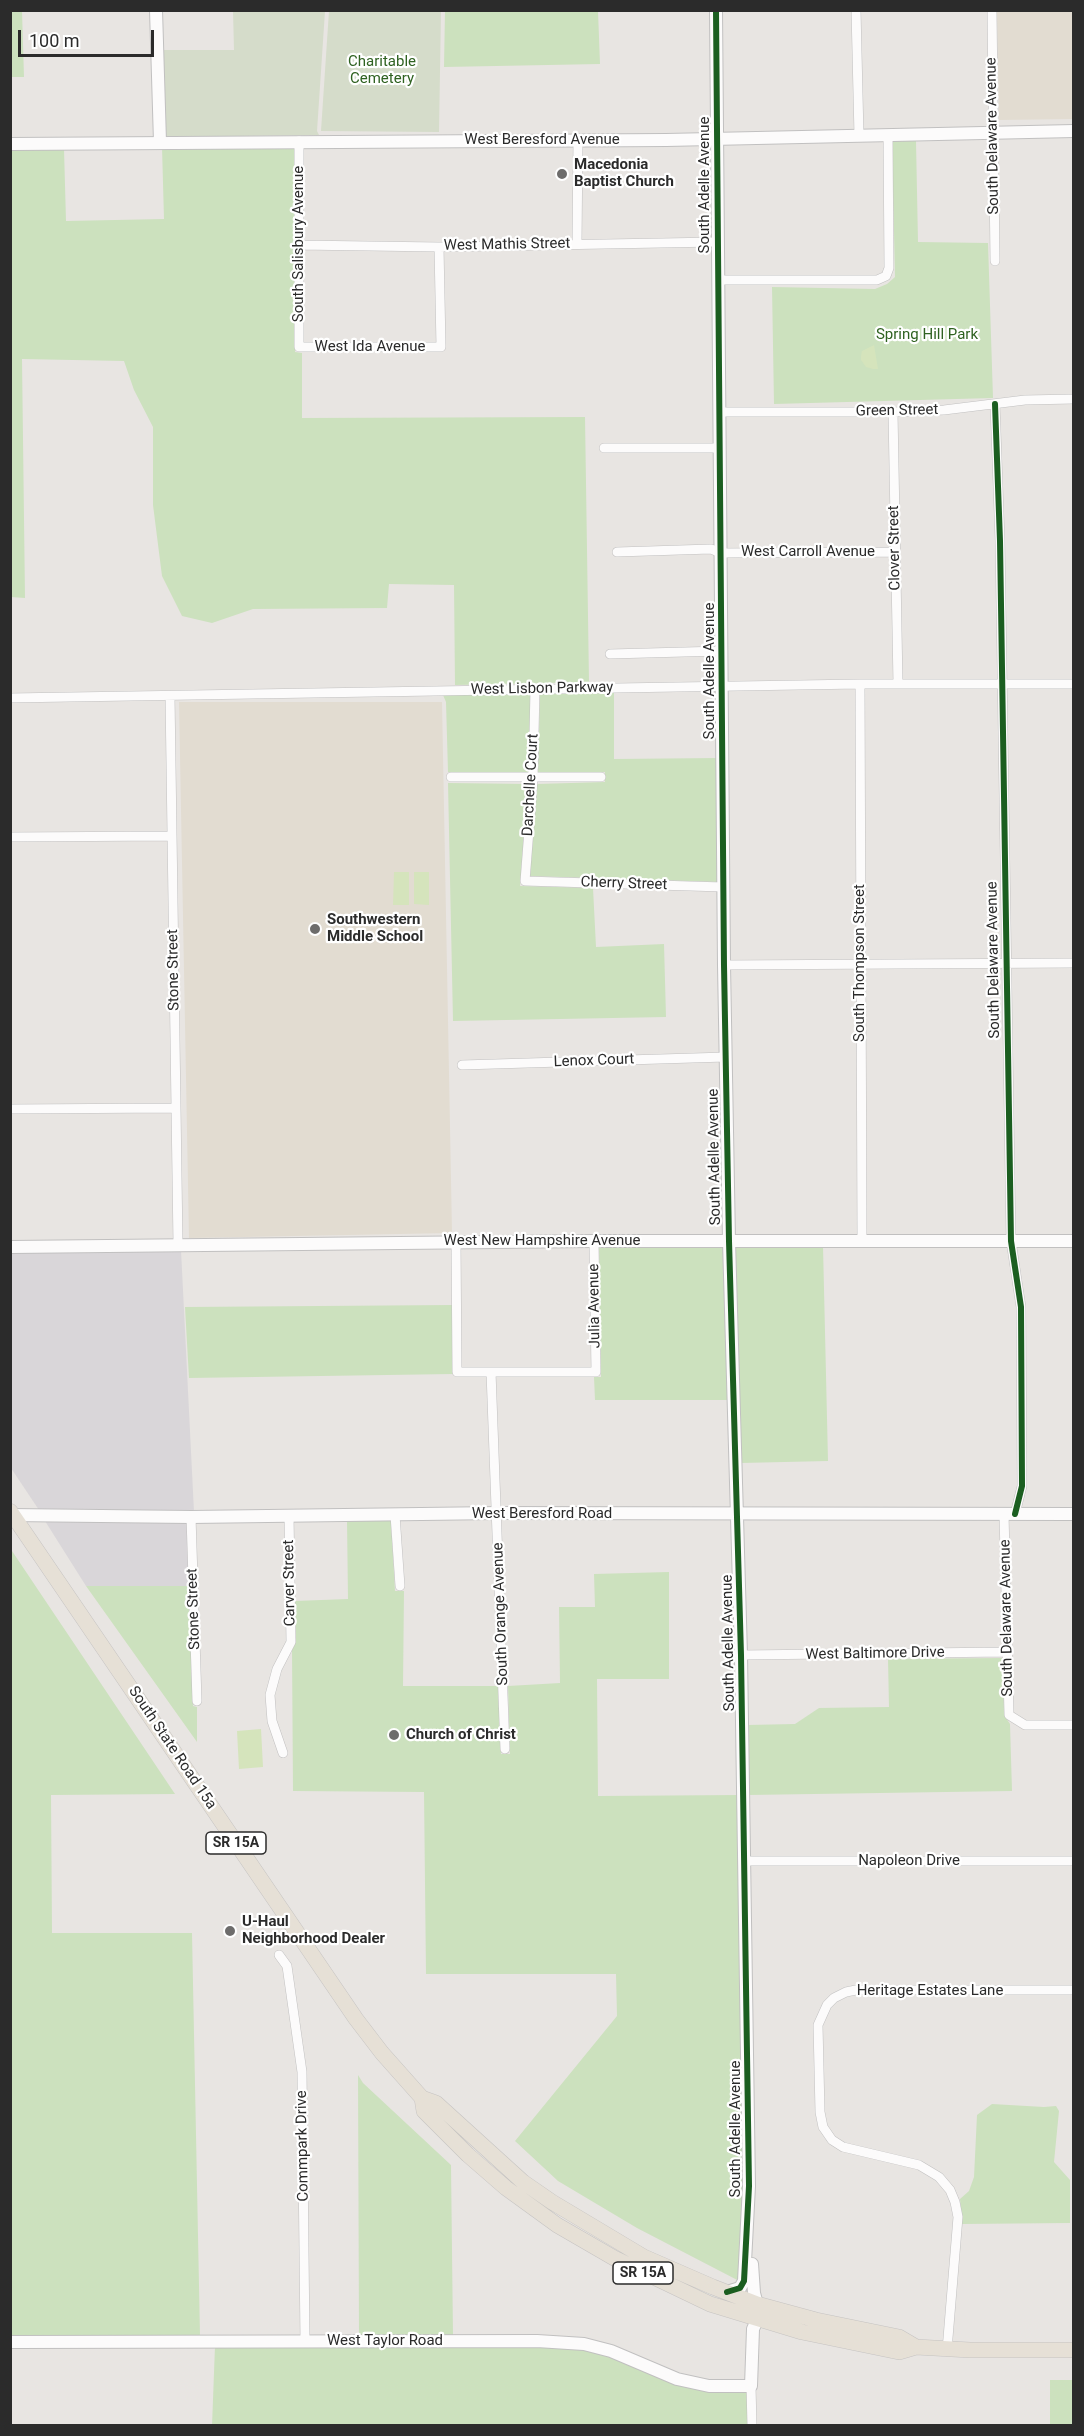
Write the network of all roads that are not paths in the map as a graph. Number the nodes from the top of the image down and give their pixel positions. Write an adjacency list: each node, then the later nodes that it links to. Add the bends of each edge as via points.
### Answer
1 (156, 10): 12 (street)
2 (716, 10): 9 (street, South Adelle Avenue)
3 (856, 10): 8 (street)
4 (992, 10): 6 (street, South Delaware Avenue)
5 (1074, 131): 6 (street, West Beresford Avenue)
6 (993, 133): 7 (street, West Beresford Avenue); 18 (street, South Delaware Avenue)
7 (888, 135): 8 (street, West Beresford Avenue); 19 (street, via 886,276 877,280)
8 (859, 136): 9 (street, West Beresford Avenue)
9 (716, 138): 10 (street, West Beresford Avenue); 14 (street, South Adelle Avenue)
10 (578, 140): 11 (street, West Beresford Avenue); 15 (street)
11 (299, 141): 12 (street, West Beresford Avenue); 16 (street, South Salisbury Avenue)
12 (160, 142): 13 (street, West Beresford Avenue)
13 (10, 144)
14 (717, 242): 15 (street, West Mathis Street); 19 (street, South Adelle Avenue)
15 (577, 244): 17 (street, West Mathis Street)
16 (298, 246): 17 (street, West Mathis Street); 20 (street, South Salisbury Avenue)
17 (440, 247): 20 (street, West Ida Avenue, via 441,347)
18 (994, 261)
19 (718, 280): 23 (street, South Adelle Avenue)
20 (299, 347)
21 (1074, 399): 22 (street, Green Street)
22 (995, 404): 24 (street, Green Street); 34 (street, South Delaware Avenue)
23 (719, 412): 24 (street, Green Street); 26 (street, South Adelle Avenue)
24 (893, 412): 28 (street, Clover Street)
25 (604, 448): 26 (street)
26 (720, 448): 29 (street, South Adelle Avenue)
27 (617, 552): 29 (street, West Carroll Avenue, via 711,549)
28 (894, 552): 29 (street, West Carroll Avenue); 33 (street, Clover Street)
29 (721, 553): 30 (street, South Adelle Avenue)
30 (722, 651): 31 (street); 36 (street, South Adelle Avenue)
31 (610, 654)
32 (860, 684): 33 (street, West Lisbon Parkway); 36 (street, West Lisbon Parkway); 49 (street, South Thompson Street)
33 (898, 684): 34 (street, West Lisbon Parkway)
34 (1001, 684): 35 (street, West Lisbon Parkway); 47 (street, South Delaware Avenue)
35 (1074, 684)
36 (723, 687): 37 (street, West Lisbon Parkway); 46 (street, South Adelle Avenue)
37 (535, 689): 38 (street, West Lisbon Parkway); 42 (street, Darchelle Court)
38 (170, 696): 39 (street, West Lisbon Parkway); 43 (street, Stone Street)
39 (10, 698)
40 (451, 777): 42 (street)
41 (601, 777): 42 (street)
42 (533, 778): 45 (street, Darchelle Court)
43 (172, 836): 44 (street); 53 (street, Stone Street)
44 (10, 837)
45 (525, 881): 46 (street, Cherry Street)
46 (723, 887): 50 (street, South Adelle Avenue)
47 (1005, 963): 48 (street); 49 (street); 58 (street, South Delaware Avenue)
48 (1074, 963)
49 (860, 964): 50 (street); 57 (street, South Thompson Street)
50 (724, 965): 51 (street, South Adelle Avenue)
51 (726, 1057): 52 (street, Lenox Court); 56 (street, South Adelle Avenue)
52 (462, 1065)
53 (176, 1108): 54 (street); 61 (street, Stone Street)
54 (10, 1109)
55 (594, 1241): 56 (street, West New Hampshire Avenue); 60 (street, West New Hampshire Avenue); 63 (street, Julia Avenue, via 597,1372)
56 (729, 1241): 57 (street, West New Hampshire Avenue); 66 (street, South Adelle Avenue)
57 (862, 1241): 58 (street, West New Hampshire Avenue)
58 (1011, 1241): 59 (street, West New Hampshire Avenue); 67 (street, South Delaware Avenue, via 1021,1307 1022,1486)
59 (1074, 1241)
60 (456, 1242): 61 (street, West New Hampshire Avenue); 63 (street, via 457,1372)
61 (178, 1244): 62 (street, West New Hampshire Avenue)
62 (10, 1247)
63 (491, 1372): 65 (street, South Orange Avenue)
64 (11, 1514): 71 (street, West Beresford Road); 83 (highway, South State Road 15a / SR 15A, via 356,2019)
65 (498, 1514): 66 (street, West Beresford Road); 70 (street, West Beresford Road); 77 (street, South Orange Avenue)
66 (738, 1514): 67 (street, West Beresford Road); 74 (street, South Adelle Avenue)
67 (1010, 1514): 68 (street, West Beresford Road); 73 (street, South Delaware Avenue)
68 (1074, 1514)
69 (289, 1515): 70 (street, West Beresford Road); 71 (street, West Beresford Road); 78 (street, Carver Street, via 291,1642 270,1695 272,1721)
70 (396, 1515): 72 (street)
71 (191, 1517): 75 (street, Stone Street)
72 (400, 1586)
73 (1008, 1652): 74 (street, West Baltimore Drive); 76 (street, South Delaware Avenue, via 1009,1715 1013,1720 1025,1725)
74 (741, 1655): 79 (street, South Adelle Avenue)
75 (197, 1701)
76 (1074, 1725)
77 (505, 1749)
78 (282, 1754)
79 (744, 1861): 80 (street, Napoleon Drive); 86 (street, South Adelle Avenue)
80 (1074, 1861)
81 (279, 1955): 92 (street, Commpark Drive, via 287,1966 302,2072)
82 (1074, 1990): 95 (street, Heritage Estates Lane, via 856,1990 834,1998 818,2025 820,2112 823,2127 832,2140 843,2147 920,2165 939,2176 955,2202 958,2217)
83 (422, 2098): 84 (highway, South State Road 15a / SR 15A, via 424,2111); 85 (highway, South State Road 15a / SR 15A, via 436,2103)
84 (441, 2129): 85 (highway, via 452,2127 520,2186); 87 (highway, South State Road 15a / SR 15A, via 506,2188)
85 (538, 2192): 88 (highway, South State Road 15a / SR 15A, via 644,2257)
86 (747, 2236): 88 (street, South Adelle Avenue, via 744,2281); 89 (street, South Adelle Avenue)
87 (614, 2258): 88 (highway, via 627,2259 730,2303 736,2302); 90 (highway, South State Road 15a / SR 15A, via 710,2304)
88 (734, 2295): 89 (highway, South State Road 15a / SR 15A)
89 (757, 2304): 91 (highway, South State Road 15a / SR 15A)
90 (756, 2320): 91 (street, via 773,2315 869,2338); 94 (highway, South State Road 15a / SR 15A, via 899,2352); 97 (street)
91 (882, 2334): 94 (highway, South State Road 15a / SR 15A)
92 (305, 2341): 93 (street, West Taylor Road); 97 (street, West Taylor Road, via 584,2344 677,2379 709,2386)
93 (10, 2342)
94 (916, 2347): 95 (highway, South State Road 15a / SR 15A)
95 (947, 2350): 96 (highway, South State Road 15a / SR 15A)
96 (1074, 2350)
97 (751, 2386): 98 (street)
98 (752, 2426)

